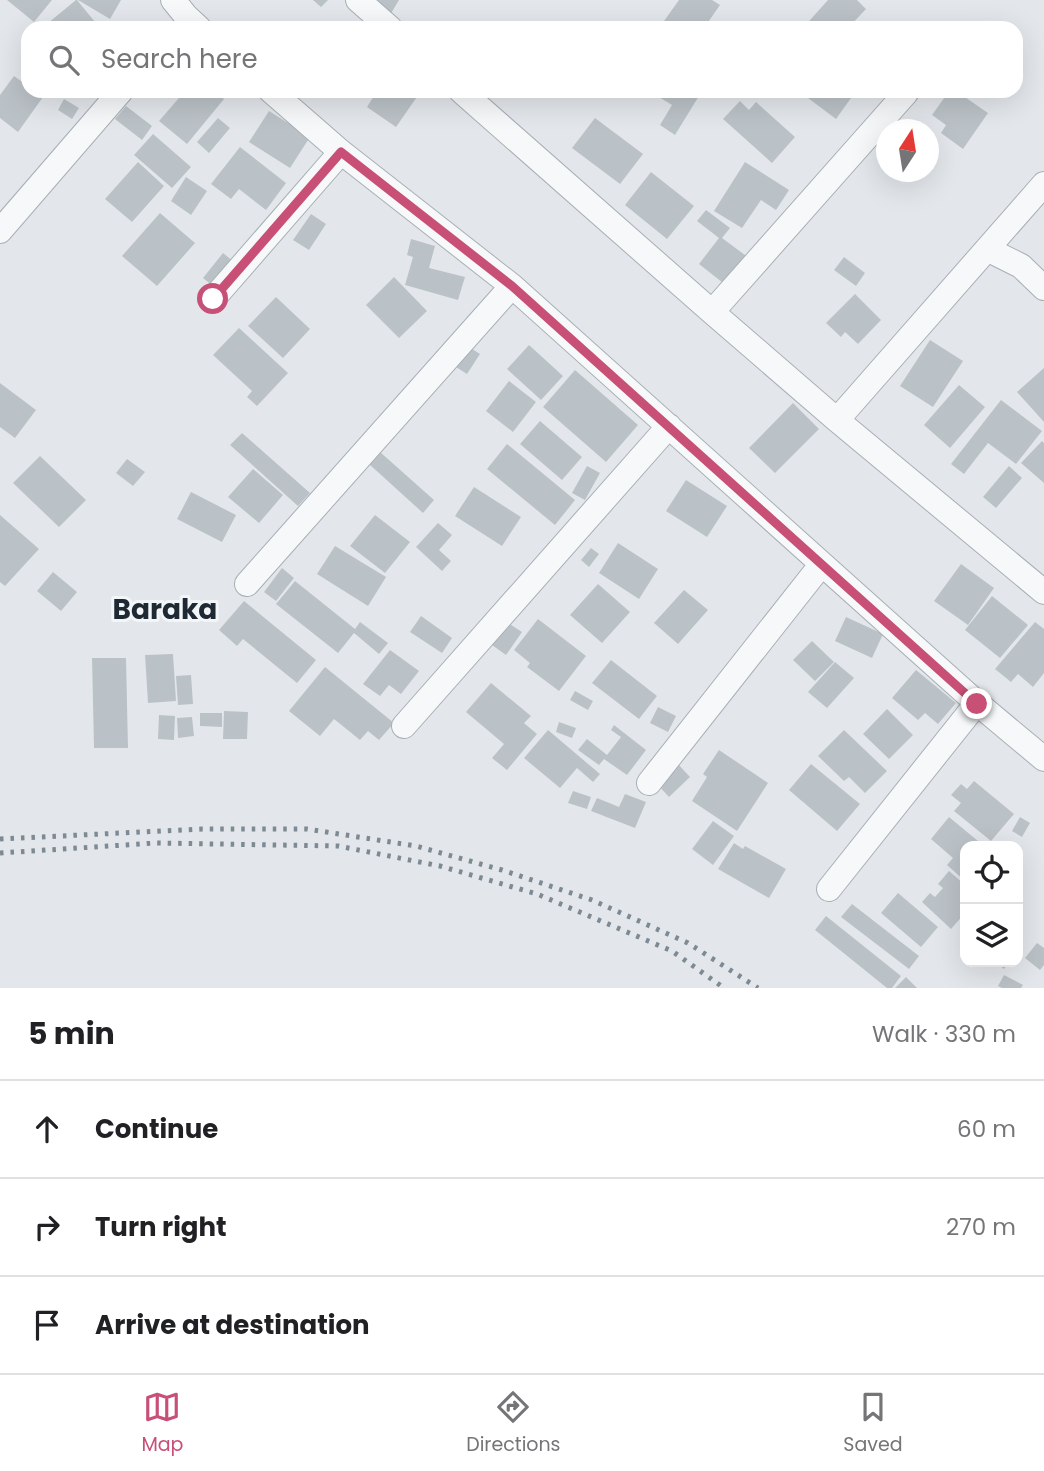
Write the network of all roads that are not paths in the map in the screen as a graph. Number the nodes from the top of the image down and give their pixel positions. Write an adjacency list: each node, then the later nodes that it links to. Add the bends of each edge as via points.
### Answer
1 (358, 0): 2 (street)
2 (382, 21)
3 (115, 98): 9 (street)
4 (279, 98): 7 (street)
5 (469, 98): 14 (street)
6 (902, 98): 14 (street)
7 (341, 152): 11 (street); 13 (street)
8 (1044, 184): 10 (street)
9 (0, 231)
10 (987, 249): 12 (street, via 1021,266); 15 (street)
11 (512, 286): 16 (street); 18 (street)
12 (1044, 288)
13 (213, 299)
14 (712, 312): 15 (street)
15 (837, 420): 19 (street)
16 (669, 426): 17 (street); 21 (street)
17 (821, 565): 20 (street); 23 (street)
18 (247, 584)
19 (1044, 592)
20 (977, 704): 22 (street); 24 (street)
21 (404, 726)
22 (1044, 759)
23 (649, 783)
24 (829, 889)

